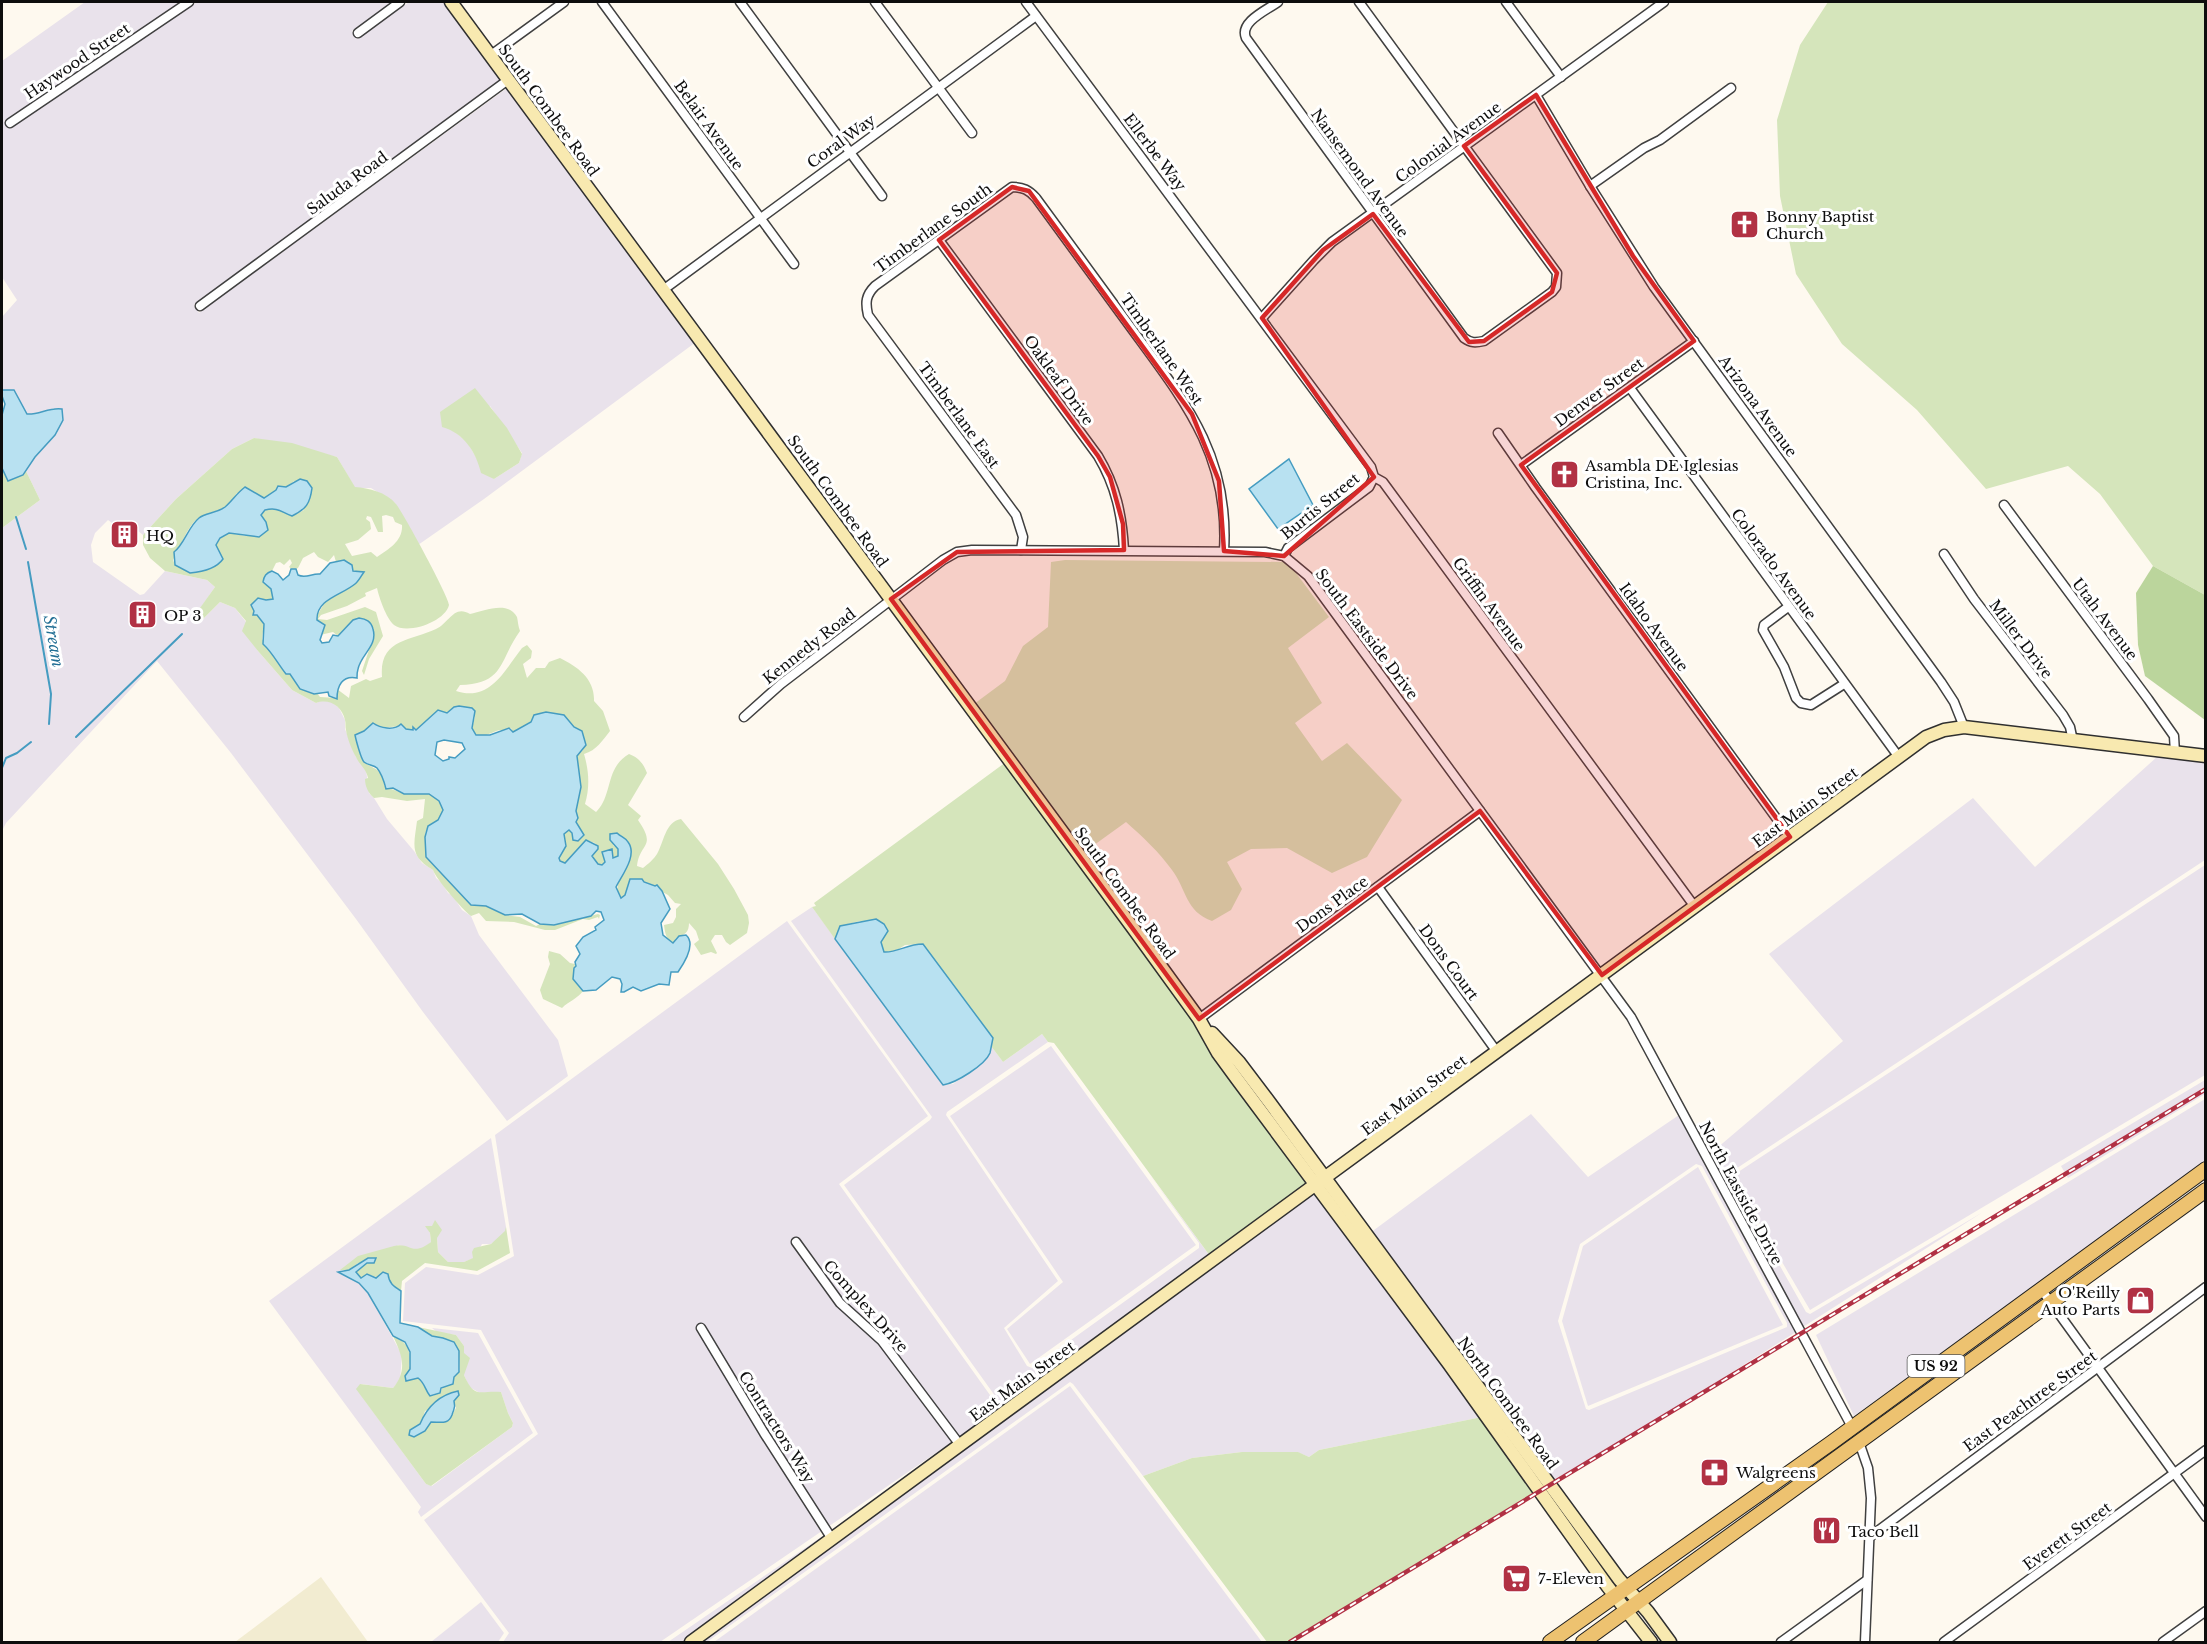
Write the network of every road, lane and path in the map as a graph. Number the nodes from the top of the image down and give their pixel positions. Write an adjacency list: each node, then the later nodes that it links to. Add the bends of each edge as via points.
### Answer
1 (189, 2): 21 (street, Haywood Street)
2 (400, 2): 14 (street)
3 (451, 2): 15 (main road, South Combee Road)
4 (564, 2): 15 (street)
5 (602, 2): 29 (street, Belair Avenue)
6 (740, 2): 24 (street)
7 (875, 2): 18 (street)
8 (1026, 2): 13 (street, Ellerbe Way)
9 (1278, 2): 28 (street, Nansemond Avenue, via 1250,21 1245,28 1246,38)
10 (1359, 2): 23 (street)
11 (1506, 2): 16 (street)
12 (1658, 3): 16 (street, Colonial Avenue)
13 (1036, 16): 18 (street, Coral Way); 35 (street, Ellerbe Way)
14 (358, 33)
15 (490, 55): 17 (main road, South Combee Road)
16 (1561, 77): 20 (street, Colonial Avenue)
17 (508, 80): 32 (main road, South Combee Road); 34 (street, Saluda Road)
18 (939, 87): 22 (street); 24 (street, Coral Way)
19 (1731, 88): 25 (street)
20 (1536, 95): 23 (street, Colonial Avenue); 25 (street, Arizona Avenue)
21 (10, 123)
22 (972, 133)
23 (1464, 147): 28 (street, Colonial Avenue); 28 (street, Nansemond Avenue, via 1557,273 1552,292 1484,341 1469,342)
24 (850, 152): 27 (street); 29 (street, Coral Way)
25 (1590, 186): 36 (street, Arizona Avenue, via 1633,256)
26 (1021, 187): 30 (street, Timberlane South, via 1012,187); 44 (street, Timberlane West, via 1036,198 1192,414 1219,481 1224,503)
27 (882, 196)
28 (1372, 214): 35 (street, Colonial Avenue, via 1323,250)
29 (761, 217): 31 (street, Belair Avenue); 32 (street, Coral Way)
30 (939, 240): 33 (street, Timberlane South, via 875,286); 43 (street, Oakleaf Drive, via 1098,456 1117,498)
31 (794, 264)
32 (663, 290): 47 (main road, South Combee Road)
33 (866, 299): 42 (street, Timberlane East, via 868,315 1016,515 1023,537)
34 (200, 306)
35 (1262, 318): 40 (street, Griffin Avenue, via 1371,467)
36 (1694, 341): 37 (street, Denver Street); 51 (street, Arizona Avenue, via 1941,682)
37 (1629, 388): 39 (street, Denver Street); 48 (street, Colorado Avenue)
38 (1498, 433): 39 (street, Idaho Avenue)
39 (1521, 465): 57 (street, Idaho Avenue)
40 (1374, 477): 46 (street, Burtis Street, via 1369,487 1288,548); 59 (street, Griffin Avenue, via 1383,482)
41 (2004, 505): 53 (street, Utah Avenue, via 2174,736)
42 (1021, 550): 43 (street); 47 (street, via 957,552)
43 (1125, 550): 44 (street)
44 (1224, 551): 46 (street)
45 (1944, 554): 52 (street, Miller Drive, via 2063,715)
46 (1284, 556): 56 (street, South Eastside Drive, via 1308,576)
47 (891, 599): 50 (street, Kennedy Road); 61 (main road, South Combee Road)
48 (1788, 607): 49 (street, Colorado Avenue); 49 (street, via 1762,630 1785,667 1796,698 1811,705)
49 (1844, 684): 54 (street, Colorado Avenue)
50 (744, 717)
51 (1964, 727): 52 (main road, East Main Street); 54 (main road, East Main Street, via 1926,737)
52 (2073, 741): 53 (main road, East Main Street)
53 (2175, 753): 55 (main road, East Main Street)
54 (1898, 756): 57 (main road, East Main Street)
55 (2205, 756)
56 (1480, 811): 58 (street, Dons Place); 60 (street, South Eastside Drive)
57 (1790, 837): 59 (main road, East Main Street)
58 (1378, 887): 61 (street, Dons Place); 62 (street, Dons Court)
59 (1695, 908): 60 (main road, East Main Street)
60 (1602, 975): 62 (main road, East Main Street); 73 (street, North Eastside Drive, via 1631,1017)
61 (1199, 1019): 64 (main road, South Combee Road, via 1218,1053)
62 (1497, 1052): 64 (main road, East Main Street)
63 (2205, 1169): 68 (main road, US 92)
64 (1320, 1182): 75 (main road, East Main Street); 82 (main road, North Combee Road)
65 (2205, 1190): 69 (main road, US 92)
66 (796, 1242): 75 (street, Complex Drive, via 840,1303 882,1341)
67 (2205, 1287): 71 (street, East Peachtree Street)
68 (2041, 1289): 69 (street); 72 (main road, US 92)
69 (2051, 1303): 71 (street); 74 (main road, US 92)
70 (701, 1328): 80 (street, Contractors Way)
71 (2098, 1368): 77 (street); 79 (street, East Peachtree Street)
72 (1931, 1370): 73 (main road, US 92); 74 (main road, via 1868,1426)
73 (1852, 1427): 82 (main road, US 92)
74 (1859, 1442): 79 (street, via 1868,1467); 83 (main road, US 92)
75 (960, 1445): 80 (main road, East Main Street)
76 (2205, 1450): 77 (street, Everett Street)
77 (2175, 1474): 78 (street); 93 (street, Everett Street)
78 (2205, 1516)
79 (1871, 1536): 81 (street)
80 (832, 1539): 86 (main road, East Main Street)
81 (1867, 1580): 91 (street); 92 (street)
82 (1621, 1593): 83 (main road, North Combee Road); 84 (main road, North Combee Road); 87 (main road, US 92)
83 (1639, 1602): 84 (main road, US 92); 90 (main road, North Combee Road)
84 (1627, 1611): 88 (main road, US 92); 89 (main road, North Combee Road)
85 (2205, 1611): 94 (street)
86 (691, 1642)
87 (1550, 1642)
88 (1582, 1642)
89 (1651, 1642)
90 (1670, 1642)
91 (1781, 1642)
92 (1865, 1642)
93 (1944, 1642)
94 (2163, 1642)

